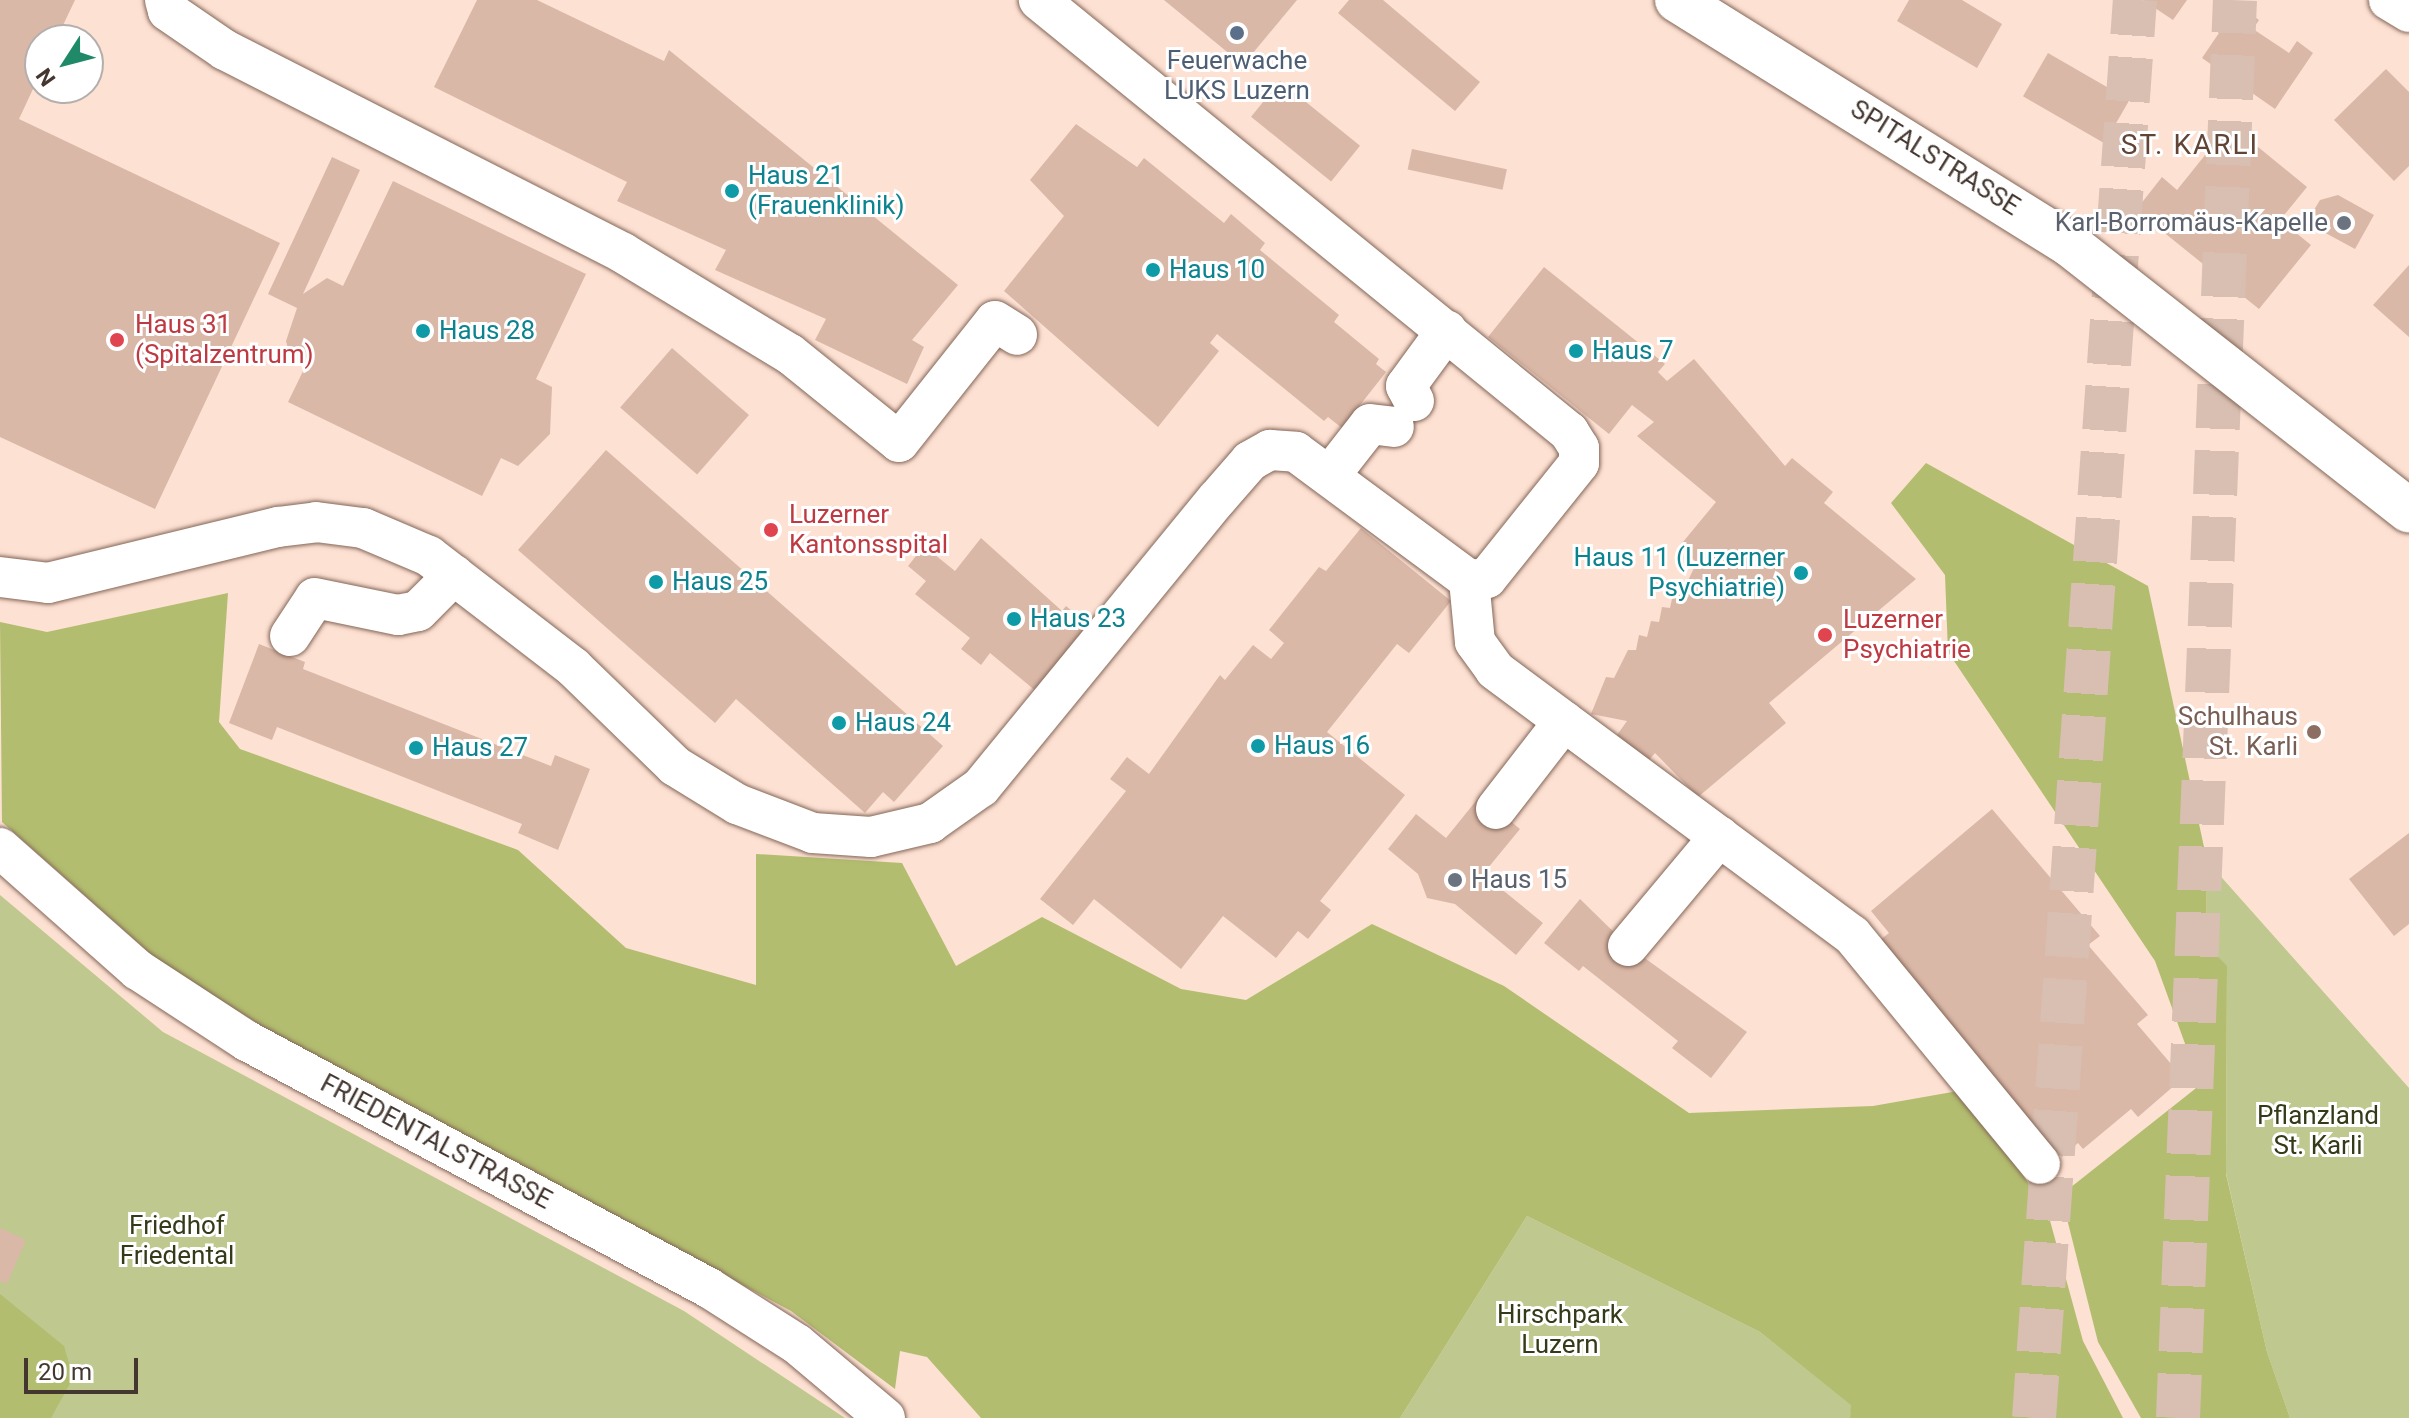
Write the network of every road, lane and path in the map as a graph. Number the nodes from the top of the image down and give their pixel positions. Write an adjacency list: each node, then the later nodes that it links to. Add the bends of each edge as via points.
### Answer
1 (165, 0): 7 (street, via 168,11 225,50 623,253 790,354 899,442 995,321)
2 (1039, 0): 6 (street)
3 (1677, 0): 9 (main road, SPITALSTRASSE, via 2069,244)
4 (2389, 0): 5 (street)
5 (2409, 12)
6 (1447, 330): 8 (street, via 1406,386 1404,414 1370,424); 12 (street, via 1569,432 1579,448 1579,463 1487,578)
7 (1017, 335)
8 (1331, 474): 10 (street, via 1294,451 1270,450 1250,461 981,787 930,823 871,837 813,833 737,804 675,766 573,667); 12 (street)
9 (2409, 511)
10 (454, 575): 11 (street, via 429,556 363,528 316,522 48,583); 13 (street, via 418,611 398,615 315,598)
11 (0, 577)
12 (1469, 580): 14 (street, via 1475,642 1495,670)
13 (290, 636)
14 (1564, 721): 15 (street); 16 (street)
15 (1496, 809)
16 (1720, 836): 18 (street); 19 (street, via 1767,858 1852,935)
17 (0, 848): 20 (street, FRIEDENTALSTRASSE, via 138,970 247,1041 709,1288 797,1344)
18 (1628, 946)
19 (2040, 1164)
20 (885, 1418)

